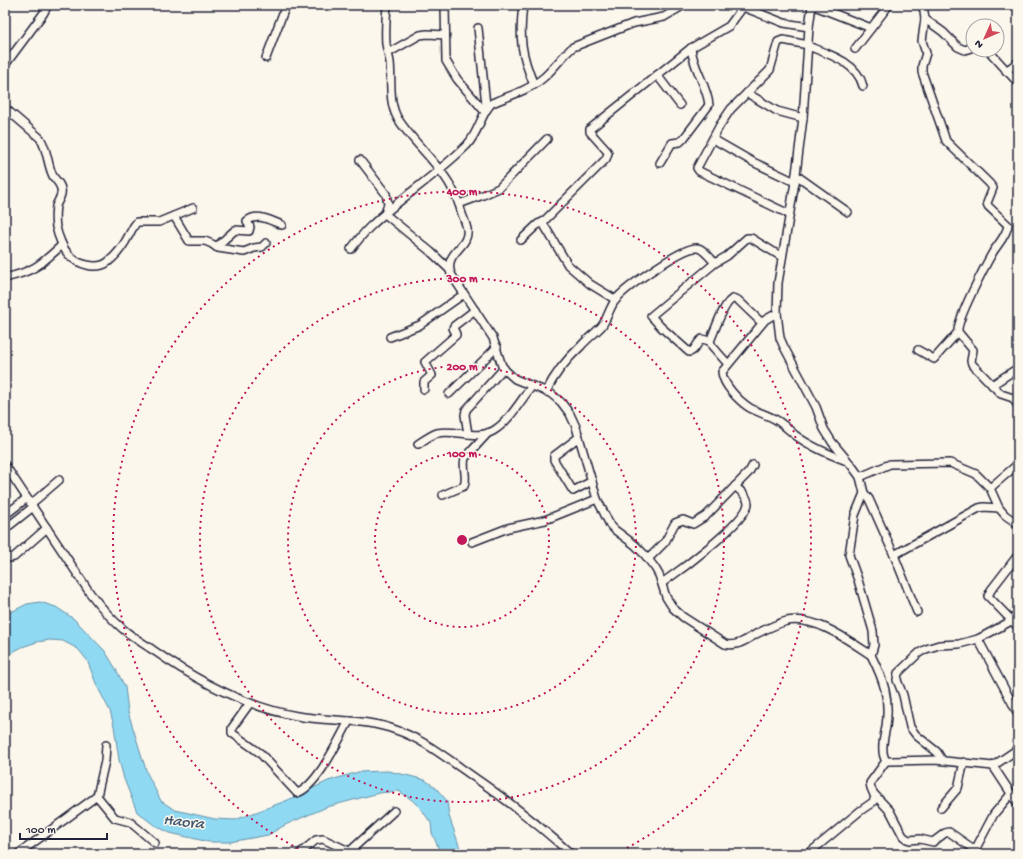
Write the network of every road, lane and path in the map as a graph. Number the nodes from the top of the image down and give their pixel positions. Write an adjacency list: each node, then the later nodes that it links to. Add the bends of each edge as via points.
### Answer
1 (48, 5): 24 (street)
2 (286, 5): 21 (street)
3 (387, 5): 20 (street, via 385,28)
4 (446, 5): 15 (street)
5 (523, 5): 28 (street, via 522,53)
6 (684, 5): 28 (street, via 664,17 634,23 574,47)
7 (812, 5): 12 (street); 14 (street)
8 (889, 5): 14 (street)
9 (923, 5): 11 (street)
10 (741, 6): 12 (street, via 784,23); 17 (street, via 729,26)
11 (924, 19): 19 (street); 63 (street, via 922,41 926,53 922,72 946,141 993,188 988,206 1008,225 959,321)
12 (809, 27): 16 (street)
13 (478, 28): 33 (street)
14 (871, 28): 18 (street)
15 (445, 35): 20 (street, via 420,35); 33 (street, via 448,66 456,79)
16 (808, 45): 29 (street, via 847,64 858,74); 30 (street, via 783,40 778,42 770,70); 34 (street)
17 (691, 48): 26 (street); 38 (street, via 692,59 709,105 684,138 680,142 672,143)
18 (855, 49)
19 (965, 50)
20 (388, 53): 39 (street, via 395,112)
21 (266, 58)
22 (995, 58): 25 (street)
23 (1018, 62): 25 (street)
24 (5, 65)
25 (1006, 71): 27 (street)
26 (657, 76): 31 (street); 47 (street, via 590,129 607,151 606,158)
27 (1018, 83)
28 (534, 85): 33 (street, via 492,103)
29 (863, 86)
30 (747, 93): 34 (street, via 777,111); 35 (street, via 731,109)
31 (680, 105)
32 (5, 108): 51 (street, via 44,144 54,177 62,190 55,216)
33 (486, 110): 39 (street, via 472,139)
34 (803, 118): 40 (street)
35 (712, 139): 40 (street, via 753,162); 45 (street, via 698,170)
36 (547, 140): 41 (street, via 499,188)
37 (360, 160): 44 (street, via 386,194 388,204)
38 (660, 162)
39 (439, 170): 41 (street, via 449,182); 44 (street)
40 (795, 178): 43 (street); 45 (street)
41 (459, 204): 56 (street, via 467,234 451,260)
42 (193, 208): 46 (street)
43 (848, 212)
44 (384, 214): 53 (street); 56 (street)
45 (789, 214): 54 (street)
46 (174, 216): 51 (street, via 159,222 137,222 116,255 106,264 93,266 77,261); 52 (street, via 189,241 205,241)
47 (543, 222): 49 (street); 59 (street, via 568,264 590,284)
48 (282, 226): 52 (street, via 260,217 250,218 247,221 249,231 235,230)
49 (521, 240)
50 (266, 244): 52 (street, via 244,252)
51 (62, 245): 57 (street, via 39,266)
52 (216, 247)
53 (351, 249)
54 (782, 257): 55 (street, via 747,238); 61 (street)
55 (715, 263): 59 (street, via 700,248 692,248 648,273); 65 (street, via 651,316 689,352 693,351 700,340)
56 (449, 269): 58 (street)
57 (5, 278)
58 (464, 294): 60 (street); 64 (street, via 420,325)
59 (616, 300): 74 (street, via 603,324 567,360)
60 (475, 310): 66 (street, via 490,331); 73 (street, via 454,326 456,335 425,362 432,375 424,382)
61 (777, 313): 62 (street); 81 (street, via 780,338 788,356 816,407 828,436)
62 (762, 323): 65 (street, via 739,301 732,299 720,314); 68 (street)
63 (958, 332): 67 (street, via 936,358 932,359); 71 (street, via 973,350 972,364)
64 (390, 337)
65 (710, 341): 68 (street)
66 (497, 347): 69 (street); 75 (street)
67 (918, 350)
68 (728, 364): 81 (street, via 722,372 726,383 750,408 785,425 815,448)
69 (504, 368): 72 (street, via 511,376); 78 (street, via 466,410)
70 (1018, 368): 71 (street)
71 (992, 385): 76 (street, via 1001,394 1013,398)
72 (532, 386): 74 (street); 77 (street, via 504,422)
73 (424, 389)
74 (546, 392): 79 (street, via 561,402 570,414)
75 (449, 394)
76 (1018, 406)
77 (488, 433): 78 (street); 92 (street, via 465,458 464,486)
78 (468, 434): 80 (street, via 436,434)
79 (579, 437): 88 (street); 88 (street, via 554,456 554,460 573,491)
80 (418, 444)
81 (848, 461): 86 (street)
82 (1018, 464): 90 (street)
83 (5, 465): 85 (street)
84 (753, 465): 89 (street)
85 (8, 476): 94 (street)
86 (860, 477): 90 (street, via 890,464 950,463 976,474); 91 (street)
87 (59, 480): 94 (street)
88 (592, 481): 93 (street)
89 (735, 486): 104 (street, via 700,520 693,524 683,520 675,523 665,542); 105 (street, via 747,498 748,504 743,513 726,533)
90 (990, 488): 95 (street)
91 (864, 493): 101 (street); 110 (street, via 855,515 849,555 873,631 874,645)
92 (443, 495)
93 (597, 499): 100 (street, via 545,520 508,528); 104 (street, via 606,519 615,530)
94 (30, 503): 96 (street); 98 (street); 99 (street)
95 (999, 508): 97 (street); 101 (street, via 979,508)
96 (5, 515)
97 (1018, 524)
98 (47, 528): 103 (street, via 14,557); 111 (street, via 102,609 124,630 192,675)
99 (5, 529)
100 (472, 542)
101 (894, 555): 106 (street)
102 (1018, 555): 107 (street, via 988,594)
103 (5, 556)
104 (648, 559): 105 (street, via 658,572)
105 (662, 583): 110 (street, via 670,603 683,617 725,644 732,646 777,624 795,621 830,629)
106 (916, 612)
107 (1013, 620): 108 (street); 109 (street)
108 (1018, 627)
109 (978, 639): 112 (street); 116 (street, via 926,649 898,673 897,680 904,695 910,727)
110 (871, 655): 117 (street, via 888,702 883,747 883,757)
111 (250, 703): 113 (street, via 297,716); 113 (street, via 232,728 232,733 260,753 298,793 304,790 319,772)
112 (1018, 714)
113 (349, 721): 131 (street, via 381,725 410,735 431,747 483,783)
114 (106, 745): 122 (street)
115 (1018, 749): 119 (street)
116 (942, 760): 117 (street); 118 (street)
117 (886, 761): 120 (street, via 870,783)
118 (964, 762): 119 (street); 124 (street, via 958,788)
119 (993, 766): 121 (street)
120 (874, 794): 128 (street, via 890,811 907,839 933,842 949,832); 132 (street, via 873,802)
121 (1012, 794): 123 (street); 128 (street, via 994,814)
122 (97, 796): 126 (street, via 115,818 130,822); 129 (street)
123 (1018, 804)
124 (941, 808)
125 (394, 811): 127 (street)
126 (155, 842)
127 (352, 852): 130 (street, via 320,839)
128 (974, 852)
129 (18, 854)
130 (299, 854)
131 (571, 854)
132 (808, 854)

